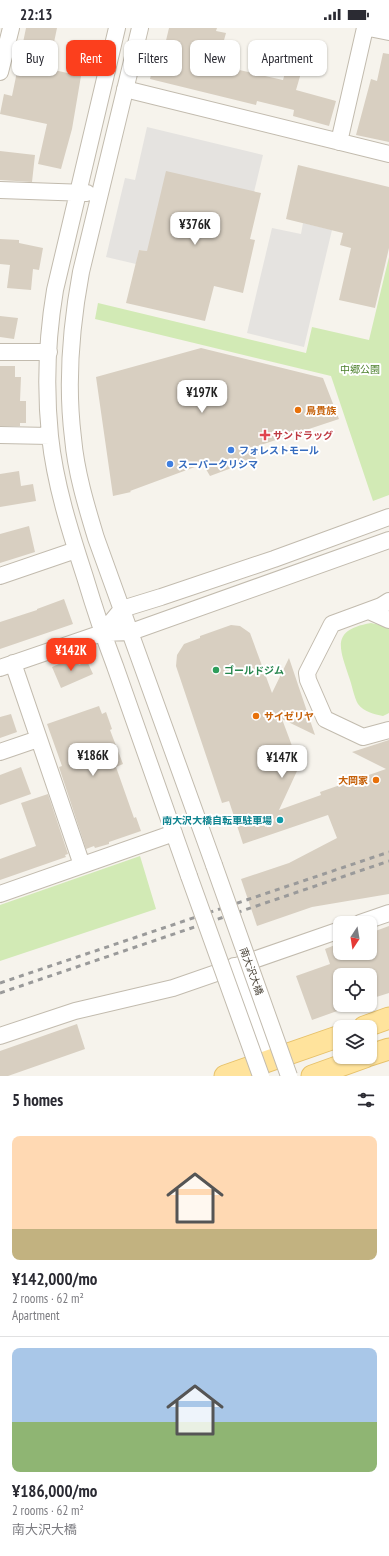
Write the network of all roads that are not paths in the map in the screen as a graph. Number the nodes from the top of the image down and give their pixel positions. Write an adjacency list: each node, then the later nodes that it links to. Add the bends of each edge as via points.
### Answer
1 (11, 28): 7 (street)
2 (117, 28): 12 (street)
3 (140, 28): 8 (street, 南大沢大橋)
4 (366, 28): 9 (street)
5 (369, 28): 6 (street)
6 (389, 32)
7 (0, 72)
8 (125, 89): 9 (street); 13 (street, 南大沢大橋)
9 (339, 142): 10 (street)
10 (389, 154)
11 (0, 190): 12 (street)
12 (78, 192): 13 (street); 15 (street, via 55,290)
13 (100, 193): 23 (street, 南大沢大橋, via 75,303 70,367 72,438 86,508)
14 (0, 352): 15 (street)
15 (49, 352): 17 (street, via 47,375)
16 (0, 435): 17 (street)
17 (50, 436): 20 (street, via 57,481)
18 (389, 518): 23 (street)
19 (389, 540): 26 (street)
20 (76, 550): 21 (street); 27 (street)
21 (0, 576)
22 (389, 601): 24 (street)
23 (122, 609): 26 (street, 南大沢大橋); 27 (street)
24 (369, 611): 25 (street); 29 (street, via 332,624 306,673 325,719 363,737)
25 (389, 620)
26 (131, 632): 27 (street); 48 (street, 南大沢大橋, bridge)
27 (102, 633): 28 (street); 32 (street)
28 (6, 666): 30 (street)
29 (389, 730)
30 (38, 739): 31 (street); 33 (street)
31 (0, 752)
32 (174, 833): 33 (street); 46 (street, bridge)
33 (82, 865): 34 (street)
34 (0, 894)
35 (389, 913): 36 (street)
36 (377, 917)
37 (333, 932): 38 (street)
38 (234, 966): 41 (street, via 173,988 75,1011); 46 (street)
39 (389, 1018): 40 (main road)
40 (377, 1022)
41 (0, 1036)
42 (333, 1039): 46 (main road)
43 (389, 1049): 44 (main road)
44 (377, 1053)
45 (345, 1064): 49 (main road)
46 (265, 1068): 47 (main road)
47 (224, 1076)
48 (290, 1076)
49 (312, 1076)

